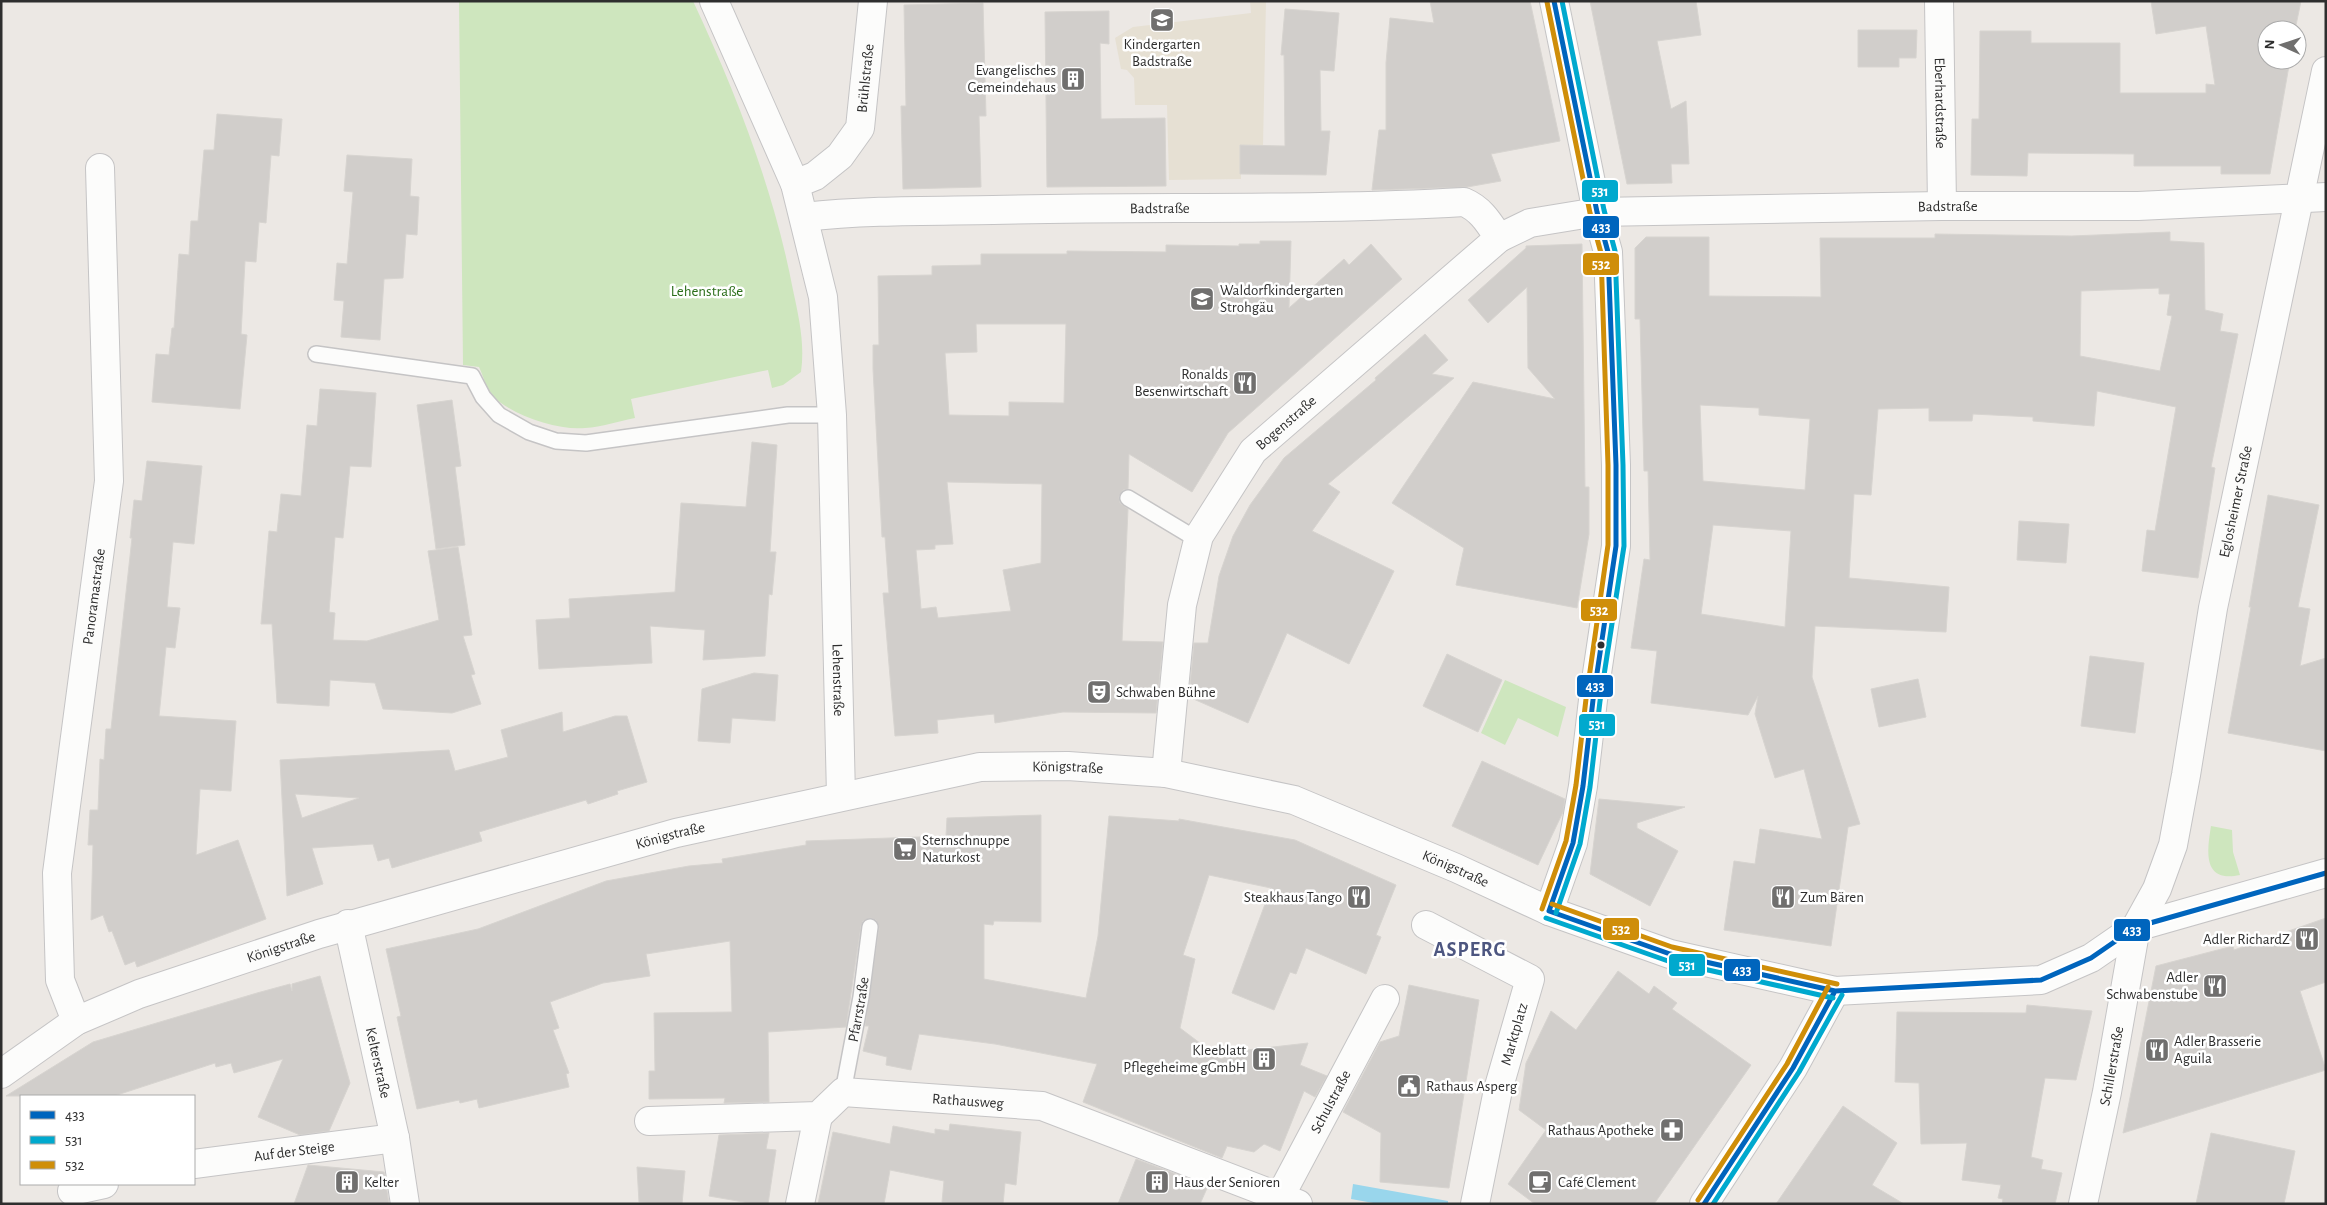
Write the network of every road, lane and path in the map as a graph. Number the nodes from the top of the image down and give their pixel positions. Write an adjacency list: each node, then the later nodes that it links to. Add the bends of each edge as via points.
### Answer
1 (714, 1): 7 (street, Lehenstraße)
2 (873, 1): 7 (street, Brühlstraße, via 860,128 840,156 815,176)
3 (1554, 1): 11 (street)
4 (1939, 1): 10 (street, Eberhardstraße)
5 (2326, 71): 9 (street, Eglosheimer Straße)
6 (100, 168): 28 (street, Panoramastraße, via 109,481 58,873 60,980)
7 (794, 184): 12 (street, Lehenstraße)
8 (2326, 197): 9 (street, Badstraße)
9 (2298, 199): 10 (street, Badstraße, via 2138,206); 24 (street, Eglosheimer Straße, via 2213,608 2173,845 2157,889)
10 (1942, 206): 11 (street, Badstraße)
11 (1597, 212): 13 (street, Bogenstraße, via 1530,223); 21 (street, via 1608,252 1616,546 1584,786 1573,843)
12 (804, 217): 13 (street, Badstraße, via 861,212 1464,202 1484,215); 15 (street, Lehenstraße, via 823,297)
13 (1499, 238): 17 (street, Bogenstraße, via 1252,451)
14 (316, 354): 15 (lane, via 472,376 498,416 529,432 556,440 586,443 788,415)
15 (832, 415): 19 (street, Lehenstraße)
16 (1128, 498): 17 (lane)
17 (1198, 540): 18 (street, Bogenstraße, via 1182,605)
18 (1166, 773): 19 (street, Königstraße, via 1068,766 980,767); 21 (street, Königstraße, via 1294,800)
19 (841, 796): 22 (street, Königstraße, via 676,832)
20 (2326, 874): 24 (street)
21 (1549, 911): 26 (street, Königstraße, via 1670,954)
22 (348, 924): 28 (street, Königstraße, via 139,994); 33 (street, Kelterstraße)
23 (1426, 925): 40 (street, Marktplatz, via 1530,979 1498,1090)
24 (2136, 927): 26 (street, Königstraße, via 2091,958 2041,980); 42 (street, Schillerstraße, via 2108,1092)
25 (870, 928): 30 (lane, Pfarrstraße)
26 (1835, 991): 41 (street, via 1793,1068)
27 (1385, 999): 37 (street, Schulstraße)
28 (76, 1021): 29 (street, Königstraße)
29 (1, 1074)
30 (843, 1092): 31 (street); 37 (street, Rathausweg, via 1042,1106)
31 (818, 1116): 32 (street); 39 (street)
32 (648, 1120)
33 (396, 1138): 34 (street, Auf der Steige); 38 (street, Kelterstraße)
34 (195, 1164)
35 (99, 1185): 36 (street)
36 (72, 1191)
37 (1284, 1202)
38 (405, 1204)
39 (800, 1204)
40 (1475, 1204)
41 (1704, 1204)
42 (2083, 1204)

